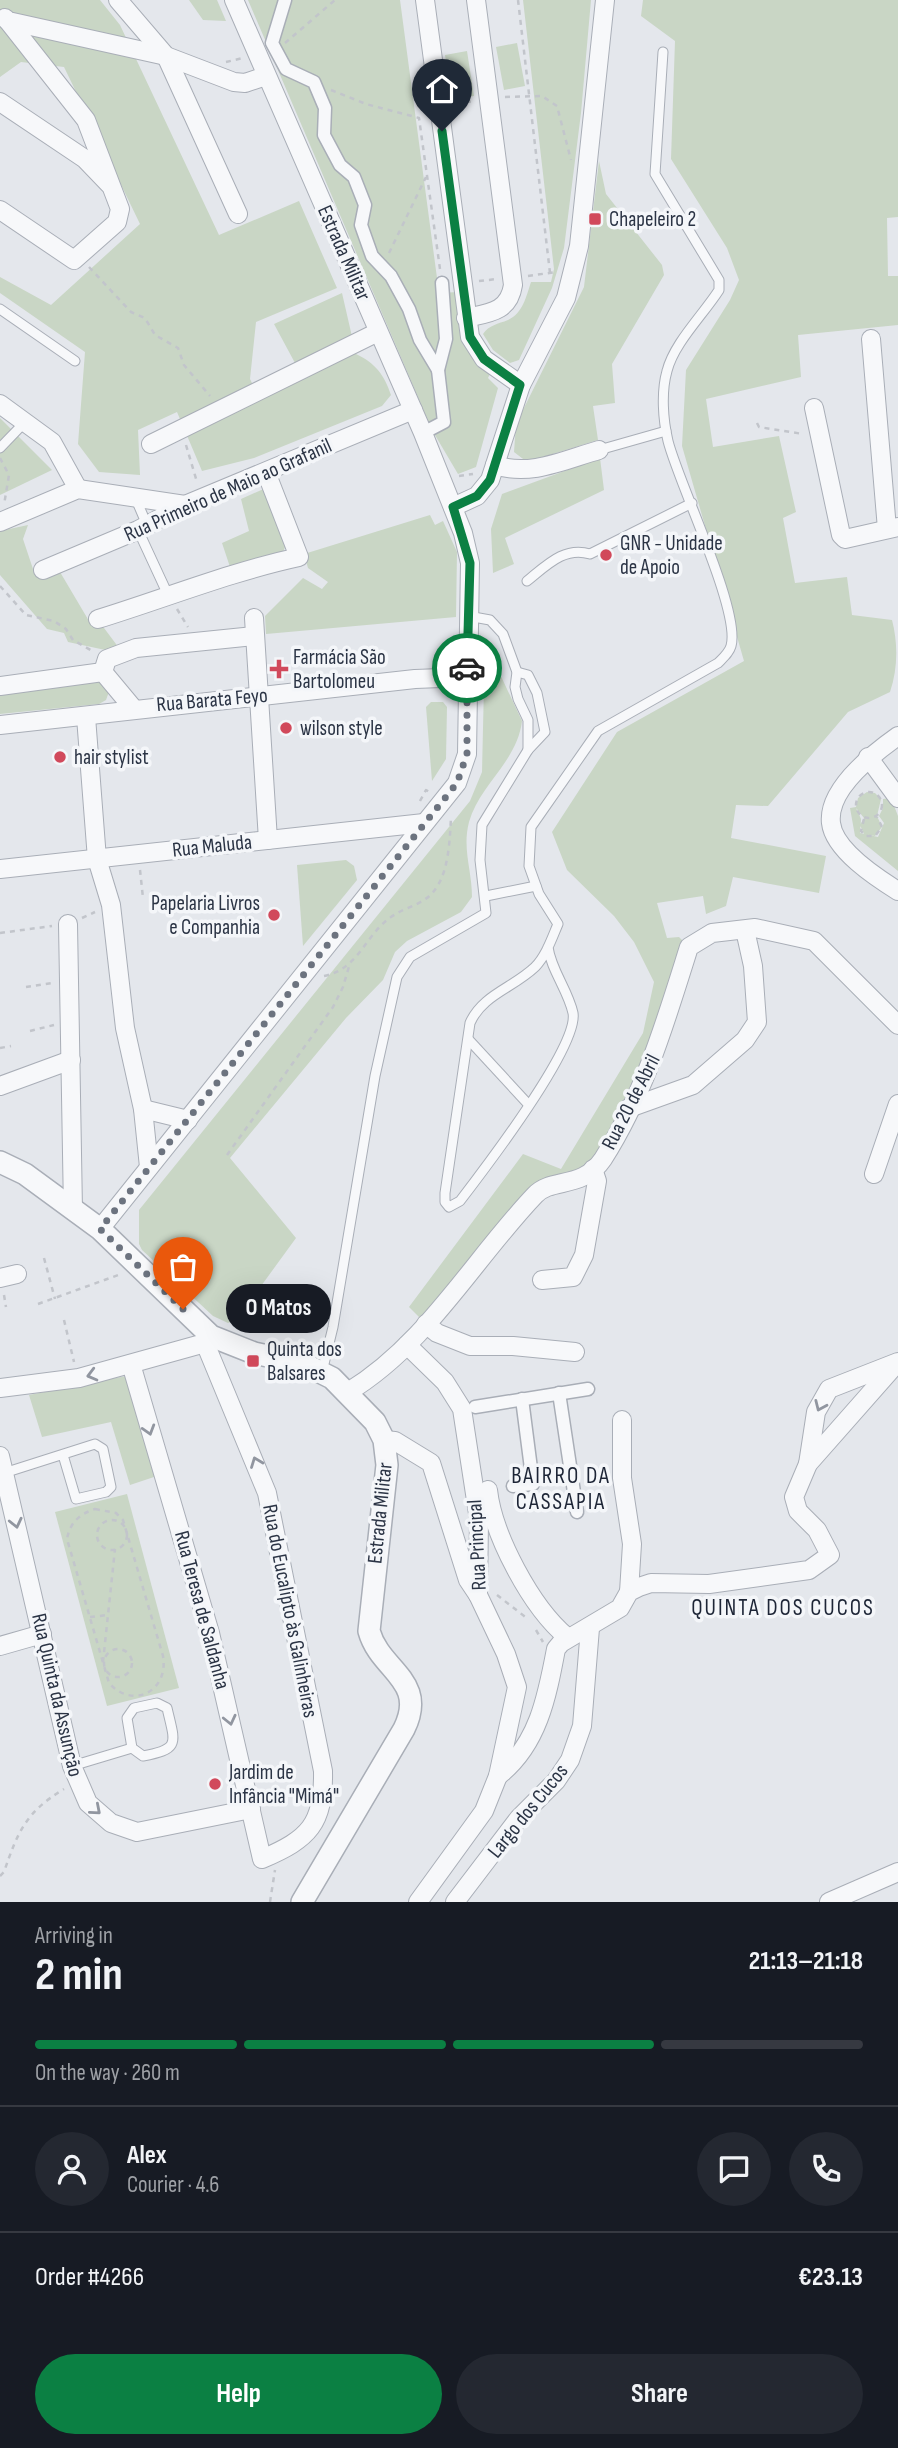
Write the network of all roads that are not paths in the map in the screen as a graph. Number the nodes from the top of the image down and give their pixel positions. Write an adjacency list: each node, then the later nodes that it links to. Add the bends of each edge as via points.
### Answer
1 (118, 0): 9 (street)
2 (234, 0): 10 (street, Estrada Militar)
3 (285, 0): 21 (street, via 272,43 286,69 314,82 325,108 324,135 340,165 354,177 365,205 360,225 372,256 407,304 419,340)
4 (425, 0): 17 (street)
5 (476, 0): 17 (street, via 513,285 511,296 496,312)
6 (606, 0): 22 (street, via 579,246 566,298)
7 (4, 17): 9 (street); 12 (street, via 86,120)
8 (663, 52): 27 (lane, via 655,174 719,280 719,290 666,372)
9 (166, 56): 10 (street, via 234,82); 14 (street)
10 (267, 76): 18 (street, Estrada Militar)
11 (0, 102): 12 (street, via 85,159)
12 (112, 186): 13 (street, via 120,209 117,222 74,260)
13 (0, 210)
14 (238, 214)
15 (442, 283): 21 (street, via 446,338)
16 (0, 309): 20 (lane)
17 (466, 318): 22 (street, via 475,349)
18 (378, 332): 25 (street, Estrada Militar); 29 (street)
19 (871, 340): 41 (street)
20 (75, 361)
21 (438, 370): 28 (street, via 444,422)
22 (520, 385): 32 (street)
23 (0, 404): 26 (street)
24 (814, 408): 41 (street, via 830,496 843,538)
25 (413, 410): 28 (street, Estrada Militar); 33 (street, Rua Primeiro de Maio ao Grafanil)
26 (25, 422): 30 (lane); 34 (street, via 52,442)
27 (666, 431): 31 (lane); 37 (lane)
28 (423, 433): 38 (street, Estrada Militar)
29 (150, 444)
30 (0, 449)
31 (599, 450): 32 (street, via 527,471)
32 (495, 465): 38 (street, via 477,496)
33 (266, 472): 36 (street, Rua Primeiro de Maio ao Grafanil); 44 (street, via 299,557 214,578)
34 (78, 489): 35 (street); 39 (street)
35 (135, 498): 36 (street); 40 (lane)
36 (190, 503): 40 (street, Rua Primeiro de Maio ao Grafanil)
37 (692, 503): 43 (lane, via 590,554 573,551 559,557); 65 (lane, via 727,610 732,643 728,654 593,737 531,827 529,866)
38 (453, 507): 45 (street, Estrada Militar, via 468,553)
39 (1, 522)
40 (143, 527): 42 (street, Rua Primeiro de Maio ao Grafanil); 44 (lane)
41 (892, 528)
42 (43, 570)
43 (527, 581)
44 (169, 597): 47 (street)
45 (468, 616): 50 (lane, via 490,620 500,629); 51 (street, Estrada Militar)
46 (254, 618): 48 (street)
47 (98, 619)
48 (254, 636): 49 (street, via 136,648); 53 (street)
49 (105, 665): 52 (street); 54 (street)
50 (517, 672): 58 (lane, via 515,687 528,720); 58 (lane, via 528,675 544,718 545,732)
51 (467, 677): 53 (street, Rua Barata Feyo); 61 (street, Estrada Militar, via 463,772)
52 (0, 686)
53 (258, 695): 54 (street, Rua Barata Feyo); 62 (street)
54 (133, 708): 55 (street, Rua Barata Feyo)
55 (86, 716): 56 (street, Rua Barata Feyo); 63 (street)
56 (0, 725)
57 (898, 736): 59 (street)
58 (528, 750): 67 (lane, via 482,825 480,860)
59 (868, 757): 60 (street); 66 (street, via 847,781 831,822 836,838 860,864)
60 (898, 798)
61 (424, 823): 62 (street, Rua Maluda); 79 (street, Estrada Militar)
62 (268, 840): 63 (street, Rua Maluda)
63 (97, 859): 64 (street, Rua Maluda); 78 (street, via 111,905 125,1028)
64 (0, 869)
65 (537, 886): 67 (lane); 70 (lane, via 558,924)
66 (898, 891)
67 (486, 896): 93 (lane, via 486,913 410,957 397,977)
68 (68, 924): 73 (street)
69 (745, 930): 71 (street, Rua 20 de Abril, via 755,928 814,941); 77 (street, Rua 20 de Abril, via 712,933 689,947 655,1058); 77 (street, via 757,1023 745,1040 693,1085)
70 (548, 947): 72 (lane, via 536,966 478,1006); 75 (lane, via 573,1014 572,1023 548,1076)
71 (898, 1025)
72 (469, 1040): 75 (lane); 75 (lane, via 445,1193 449,1207 460,1201)
73 (71, 1060): 74 (street); 84 (street)
74 (0, 1086)
75 (528, 1104)
76 (898, 1104): 83 (street)
77 (629, 1108): 82 (street, Rua 20 de Abril)
78 (143, 1109): 79 (street); 81 (street)
79 (188, 1120): 81 (street, Estrada Militar)
80 (0, 1162): 84 (street, Estrada Militar, via 25,1174)
81 (149, 1167): 85 (street, Estrada Militar)
82 (593, 1169): 86 (street, via 597,1181 584,1255 573,1277); 87 (street, Rua 20 de Abril, via 585,1178 537,1192)
83 (873, 1174)
84 (73, 1210): 85 (street, Estrada Militar)
85 (100, 1229): 88 (street, Estrada Militar)
86 (542, 1280)
87 (426, 1324): 89 (street, Rua 20 de Abril); 90 (street, via 470,1346)
88 (208, 1339): 92 (street); 93 (street, Estrada Militar); 117 (street, Rua do Eucalipto às Galinheiras, one-way to 88, via 294,1845 309,1831 322,1803 323,1771 267,1493)
89 (407, 1345): 96 (street, Rua 20 de Abril); 107 (street, Rua Principal, via 445,1382 462,1409 479,1520)
90 (575, 1352)
91 (897, 1362): 103 (street); 103 (street, one-way to 103, via 829,1389 816,1412)
92 (131, 1364): 94 (street, one-way to 94, via 79,1378); 116 (street, Rua Teresa de Saldanha, one-way to 116, via 210,1633)
93 (322, 1372): 96 (street, Estrada Militar)
94 (0, 1388)
95 (588, 1389): 97 (street)
96 (348, 1392): 101 (street, Estrada Militar, via 375,1422)
97 (559, 1393): 98 (street); 106 (street)
98 (522, 1399): 99 (street); 105 (street, via 533,1484)
99 (475, 1408)
100 (622, 1420): 108 (street, via 622,1478 632,1544)
101 (384, 1440): 107 (street, via 395,1441 431,1463 468,1580); 119 (street, Estrada Militar, via 387,1465 369,1631 380,1655 407,1685 412,1711)
102 (63, 1455): 102 (lane, via 99,1445 111,1487 76,1499); 104 (lane)
103 (808, 1464): 108 (street, via 794,1497 798,1511 817,1530 830,1555 809,1570 709,1584 651,1583)
104 (1, 1468): 110 (street, Rua Quinta da Assunção, one-way to 110)
105 (488, 1490): 111 (street, via 493,1518 522,1579)
106 (577, 1511)
107 (479, 1589): 115 (street, Rua Principal, via 517,1687)
108 (629, 1592): 109 (street, via 620,1608)
109 (590, 1628): 111 (street); 121 (street, Largo dos Cucos, via 582,1726 570,1760)
110 (42, 1634): 112 (street); 114 (street, Rua Quinta da Assunção)
111 (567, 1637): 115 (street, via 556,1650 546,1704 528,1743)
112 (0, 1646)
113 (132, 1748): 113 (lane, via 129,1712 163,1704 173,1746 167,1752 143,1756); 114 (lane)
114 (74, 1773): 116 (street, Rua Quinta da Assunção, one-way to 116, via 88,1803 111,1823 137,1832)
115 (498, 1776): 120 (street, Rua Principal, via 484,1811)
116 (251, 1809): 117 (street, Rua Teresa de Saldanha)
117 (262, 1859)
118 (898, 1872): 122 (street)
119 (302, 1902)
120 (418, 1902)
121 (455, 1902)
122 (829, 1902)

